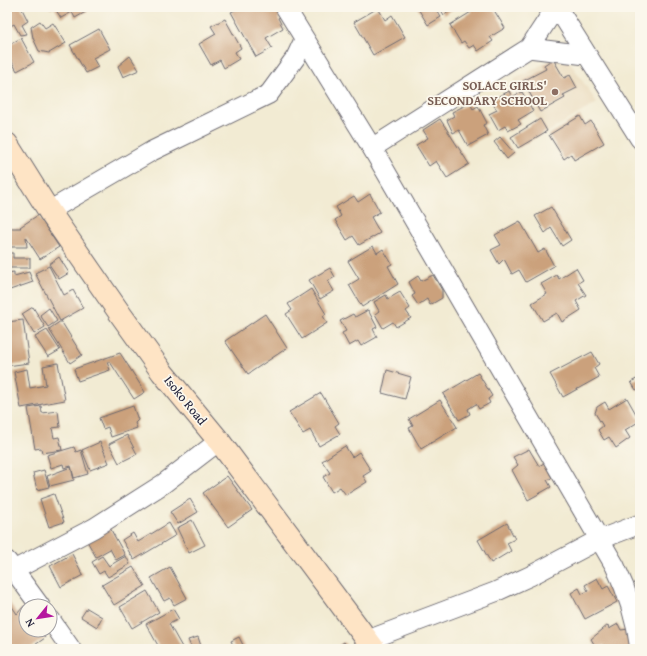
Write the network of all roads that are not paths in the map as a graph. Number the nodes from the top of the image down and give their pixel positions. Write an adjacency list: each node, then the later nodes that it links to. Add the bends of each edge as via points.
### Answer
1 (285, 7): 3 (street)
2 (556, 7): 4 (street); 5 (street)
3 (304, 40): 8 (street); 9 (street, via 288,70 269,94 152,151)
4 (529, 48): 5 (street); 8 (street)
5 (586, 55): 6 (street)
6 (640, 139)
7 (7, 144): 9 (street, Isoko Road)
8 (372, 148): 12 (street)
9 (49, 211): 10 (street, Isoko Road, via 162,372)
10 (219, 441): 13 (street, via 163,484 94,528); 16 (street, Isoko Road)
11 (640, 524): 12 (street)
12 (598, 540): 16 (street, via 530,576); 18 (street, via 615,566 627,592)
13 (10, 566): 14 (street)
14 (34, 598)
15 (58, 630): 17 (street)
16 (371, 644)
17 (71, 649)
18 (640, 649)

